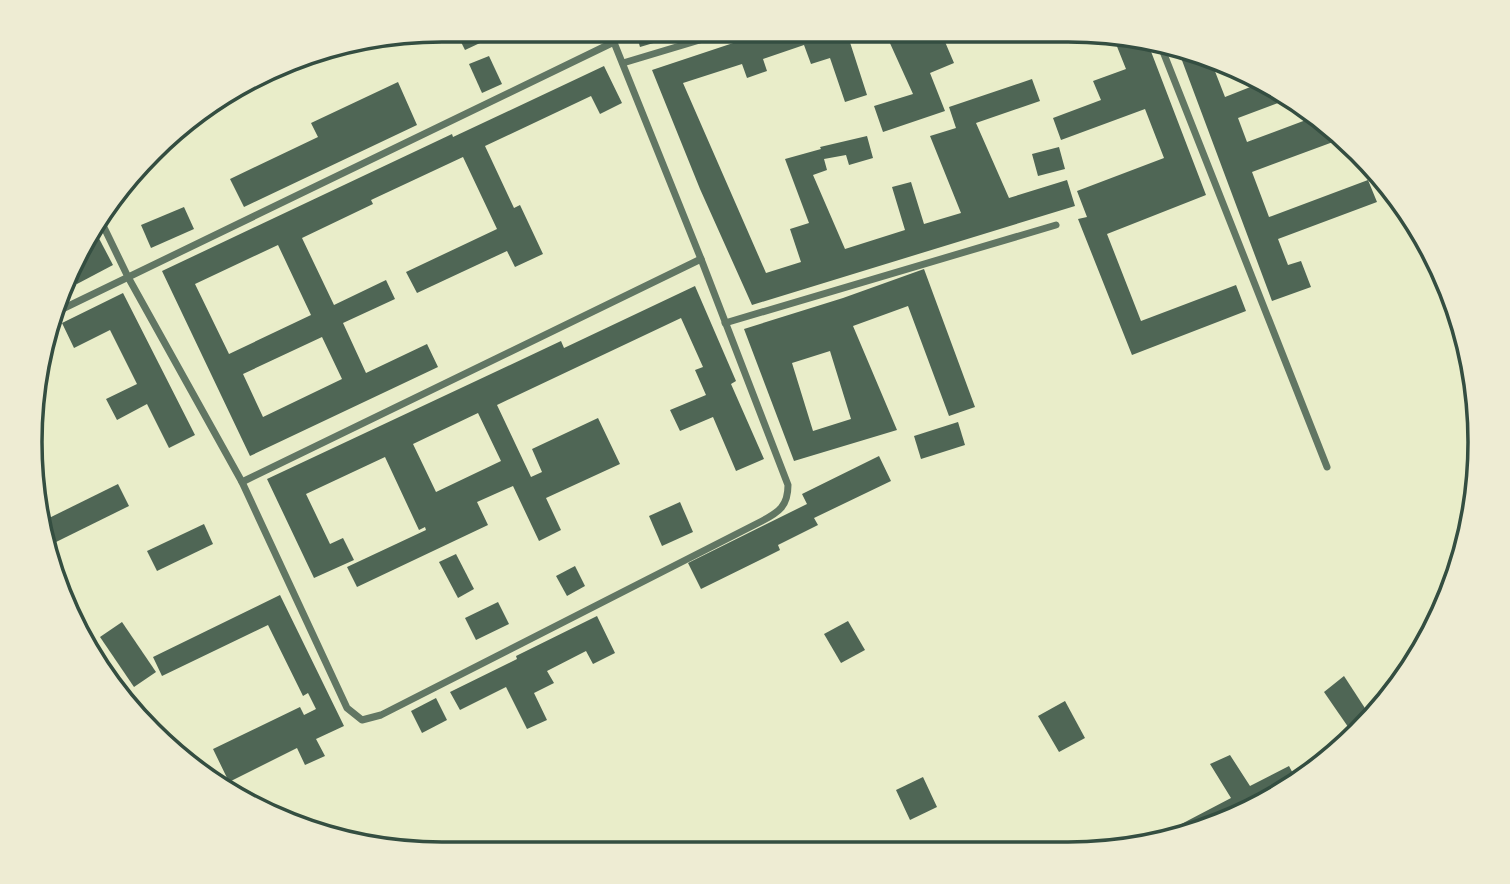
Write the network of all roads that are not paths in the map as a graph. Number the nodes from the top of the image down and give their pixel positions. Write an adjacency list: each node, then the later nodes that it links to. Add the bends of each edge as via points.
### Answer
1 (693, 42): 4 (street)
2 (614, 43): 4 (street); 8 (street)
3 (1164, 54): 11 (street)
4 (623, 63): 7 (street)
5 (1056, 225): 10 (street)
6 (104, 228): 8 (street)
7 (702, 259): 10 (street); 12 (street)
8 (128, 276): 9 (street); 12 (street)
9 (65, 307)
10 (725, 323): 12 (street, via 789,485 788,500 780,511 381,715 362,720 347,708)
11 (1327, 467)
12 (242, 482)

